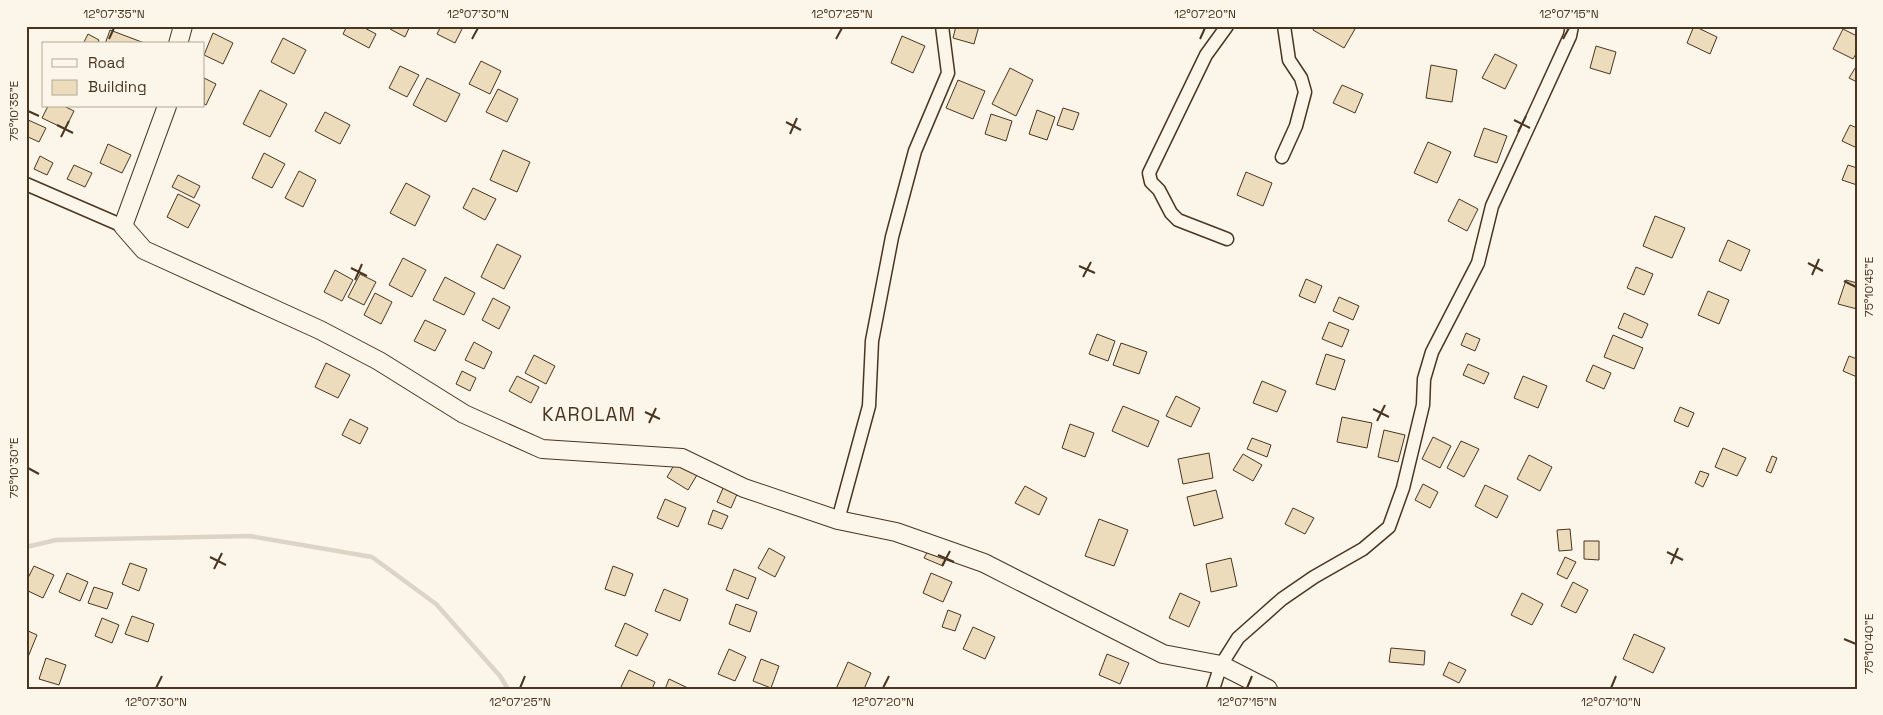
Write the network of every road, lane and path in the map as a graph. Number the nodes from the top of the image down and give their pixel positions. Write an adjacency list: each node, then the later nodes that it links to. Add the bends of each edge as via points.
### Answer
1 (183, 26): 6 (main road)
2 (942, 26): 12 (street, via 948,74 915,151 892,237 872,340 869,406)
3 (1227, 26): 11 (street, via 1206,55 1149,173 1151,182 1178,220)
4 (1284, 26): 8 (street, via 1289,60 1301,78 1305,92 1296,126)
5 (1572, 26): 13 (street, via 1492,206 1478,263 1432,352 1424,379 1424,405 1403,488 1389,527 1363,549 1282,599 1238,638)
6 (179, 42)
7 (166, 108): 10 (main road)
8 (1282, 157)
9 (26, 184): 10 (street)
10 (123, 226): 12 (main road, via 144,250 320,330 379,361 464,414 542,449 682,458 744,488)
11 (1227, 239)
12 (838, 520): 13 (main road, via 896,532 984,563 1163,654)
13 (1221, 665): 14 (street); 15 (main road)
14 (1213, 689)
15 (1268, 689)

